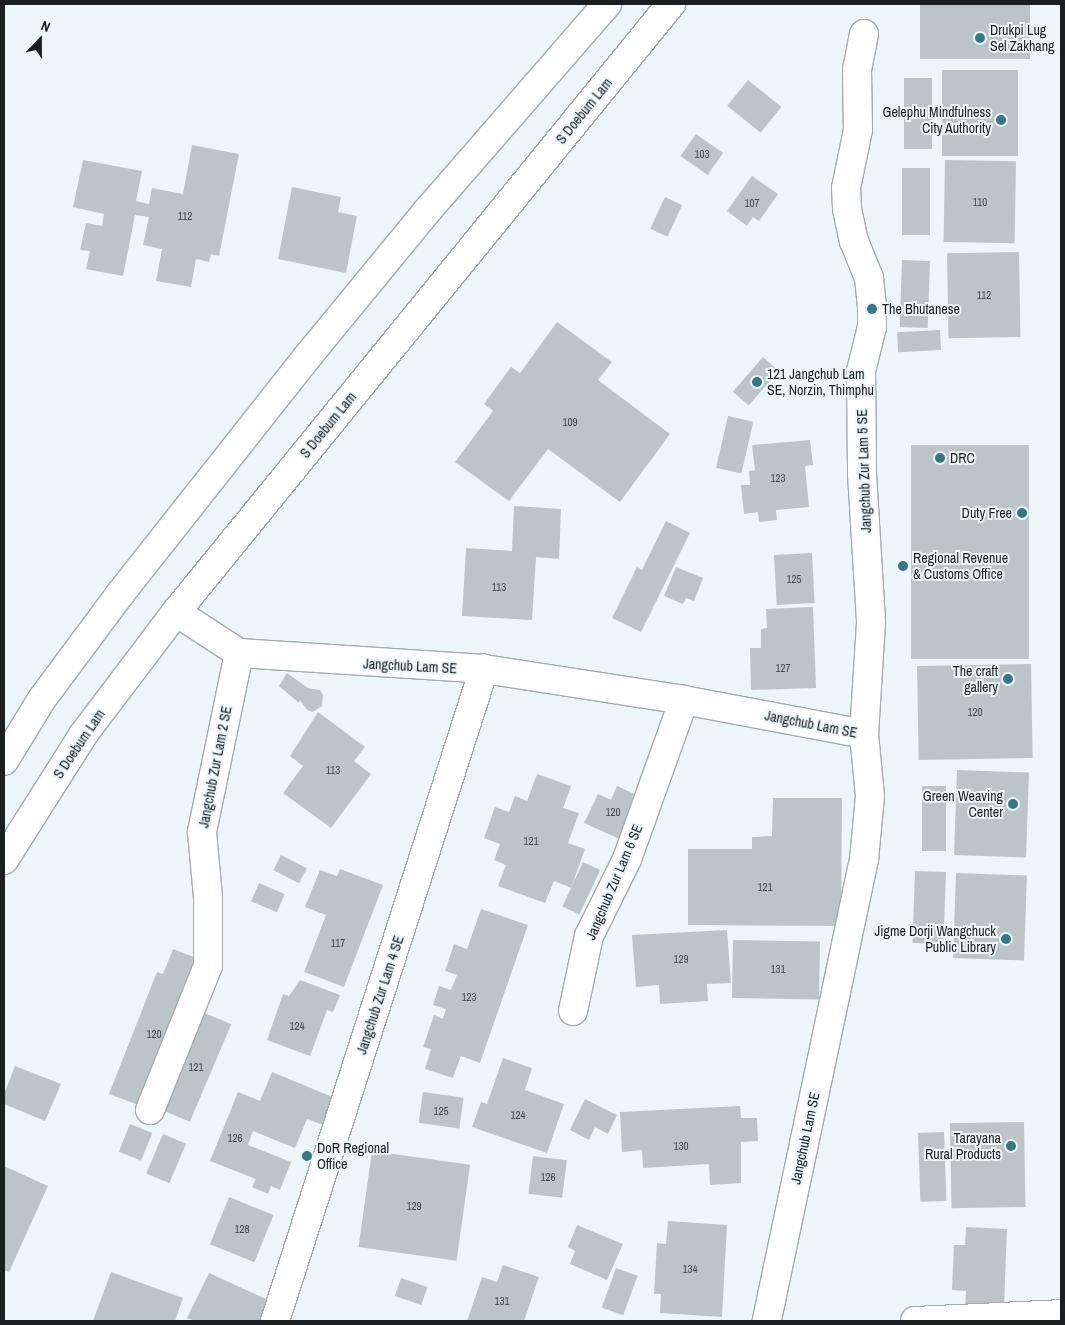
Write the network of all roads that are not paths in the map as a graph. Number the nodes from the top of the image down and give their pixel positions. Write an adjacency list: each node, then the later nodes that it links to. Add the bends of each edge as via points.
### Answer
1 (607, 4): 9 (street, via 428,210 308,356 120,594 42,699)
2 (671, 4): 4 (street, S Doebum Lam)
3 (864, 34): 8 (street, Jangchub Zur Lam 5 SE, via 858,69 858,130 846,188 846,209 854,241 869,278 872,309 872,327 861,372 862,474 871,623)
4 (176, 612): 5 (street, Jangchub Lam SE); 10 (street, S Doebum Lam, via 83,735)
5 (239, 653): 6 (street, Jangchub Lam SE); 12 (street, Jangchub Zur Lam 2 SE, via 202,832 208,897 208,966)
6 (484, 669): 7 (street, Jangchub Lam SE); 14 (street, Jangchub Zur Lam 4 SE)
7 (684, 700): 8 (street, Jangchub Lam SE); 11 (street, Jangchub Zur Lam 6 SE, via 627,859 589,936)
8 (864, 734): 15 (street, Jangchub Lam SE, via 870,796 864,859)
9 (4, 761)
10 (4, 860)
11 (573, 1011)
12 (150, 1110)
13 (1061, 1314): 16 (street)
14 (275, 1321)
15 (767, 1321)
16 (915, 1321)

